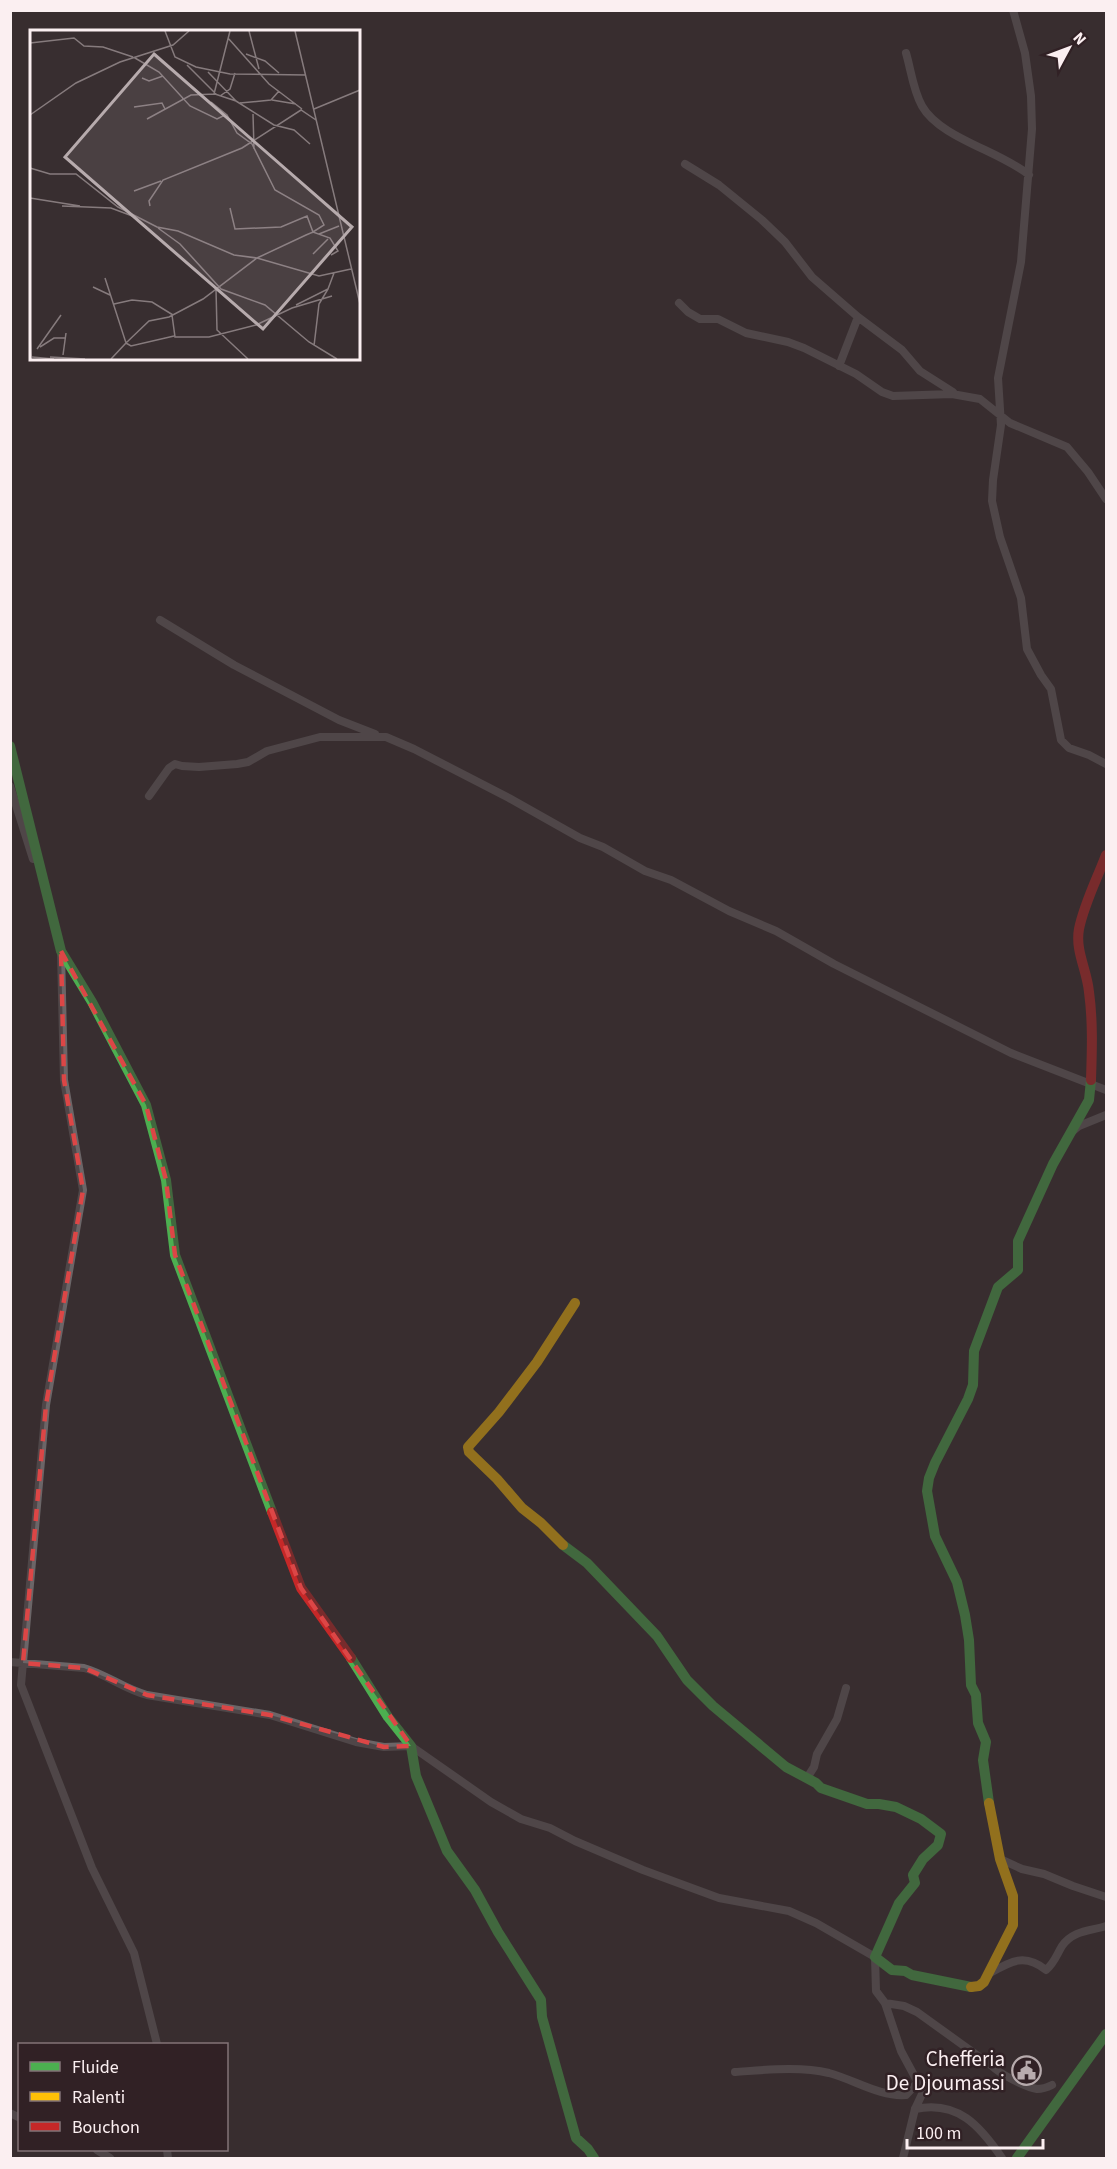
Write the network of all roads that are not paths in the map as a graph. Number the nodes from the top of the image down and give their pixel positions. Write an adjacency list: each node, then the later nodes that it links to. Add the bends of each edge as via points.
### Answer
1 (1013, 10): 4 (street, via 1025,53 1032,103)
2 (906, 53): 4 (street, via 916,92 927,114 967,142)
3 (685, 164): 6 (street, via 719,185 762,220 812,277)
4 (1029, 175): 9 (street, via 1021,262 998,378)
5 (679, 303): 7 (street, via 700,319 718,319 746,333 788,342)
6 (858, 317): 7 (street); 8 (street, via 902,350 920,371)
7 (839, 366): 8 (street, via 893,396)
8 (961, 396): 9 (street, via 980,399)
9 (1001, 416): 10 (street, via 1067,447); 14 (street, via 992,501 1020,598 1027,649 1051,689 1062,743)
10 (1107, 500)
11 (160, 620): 12 (street, via 316,709)
12 (386, 737): 16 (street, via 320,737 267,751 248,762 199,767 175,764); 20 (street, via 1011,1053)
13 (10, 746): 18 (street)
14 (1107, 764)
15 (10, 786): 18 (street)
16 (149, 796)
17 (1107, 855): 20 (street, via 1078,940 1091,1006)
18 (48, 894): 19 (street)
19 (61, 951): 26 (street, via 64,1080 83,1190 46,1406); 28 (street, via 146,1106 166,1180 176,1255 301,1588)
20 (1091, 1083): 21 (street); 23 (street, via 1089,1100)
21 (1107, 1090)
22 (1107, 1115): 23 (street)
23 (1071, 1133): 30 (street, via 1018,1240 1018,1269 994,1296 974,1351 973,1384 968,1399 935,1463 927,1491 935,1536 957,1582 965,1615 971,1685 986,1742 985,1779)
24 (575, 1303): 29 (street, via 537,1362 468,1447 470,1452 556,1541 588,1563 657,1636 687,1680 713,1706 786,1767)
25 (10, 1662): 26 (street)
26 (23, 1663): 28 (street, via 84,1668 138,1693 270,1715 384,1747); 37 (street, via 21,1685 92,1868 134,1953)
27 (846, 1688): 29 (street, via 837,1719)
28 (411, 1746): 33 (street, via 521,1819 719,1898 789,1911); 42 (street, via 416,1776 447,1851 541,2000 542,2017 576,2138)
29 (807, 1778): 33 (street, via 837,1795 892,1806 941,1834 938,1845 922,1859 913,1875 915,1883 899,1903)
30 (1000, 1859): 31 (street); 34 (street, via 1011,1883 1014,1917)
31 (1107, 1897)
32 (1107, 1926): 34 (street, via 1071,1938 1046,1970 1035,1961 1023,1960)
33 (874, 1957): 34 (street, via 892,1970 960,1986 979,1986); 35 (street, via 876,1991)
34 (988, 1973)
35 (885, 2003): 39 (street, via 901,2051); 40 (street, via 917,2012 1000,2075 1038,2089)
36 (1107, 2034): 45 (street)
37 (157, 2043)
38 (735, 2072): 39 (street, via 815,2070 894,2096 906,2095)
39 (918, 2082): 41 (street, via 923,2092)
40 (1052, 2085)
41 (915, 2109): 43 (street); 44 (street, via 932,2106 964,2116 988,2138)
42 (594, 2158)
43 (903, 2158)
44 (1002, 2158)
45 (1017, 2158)

